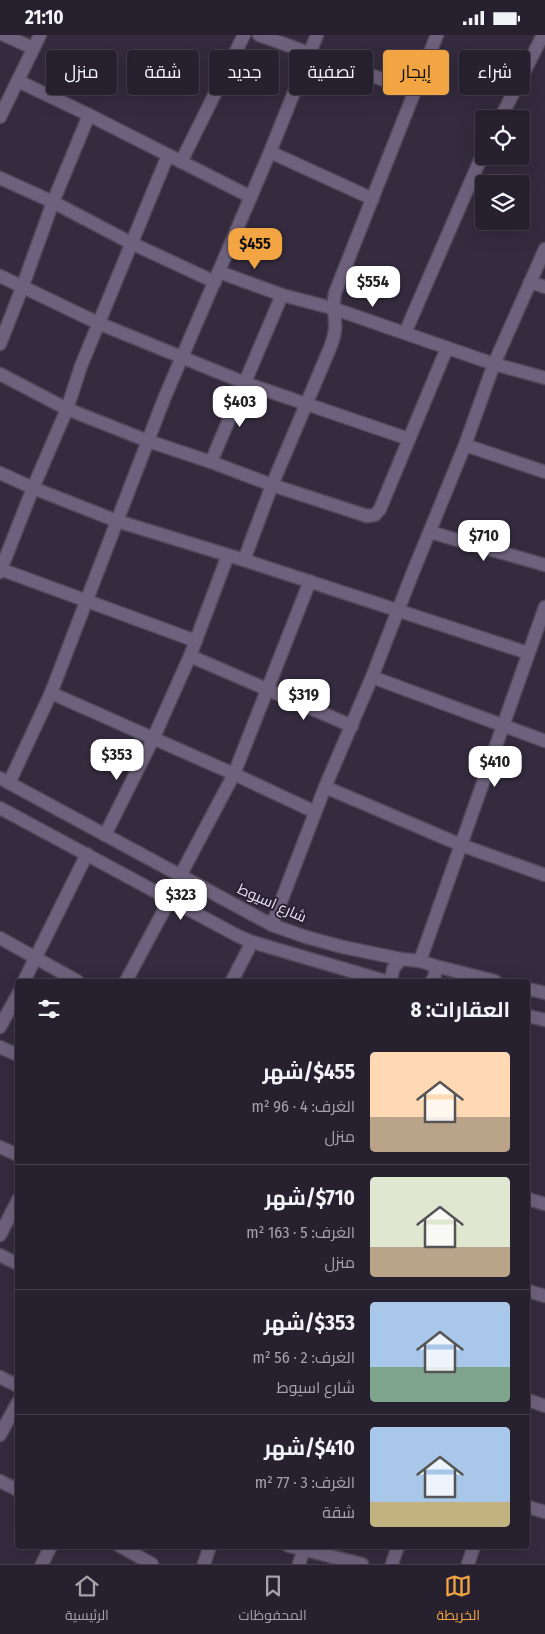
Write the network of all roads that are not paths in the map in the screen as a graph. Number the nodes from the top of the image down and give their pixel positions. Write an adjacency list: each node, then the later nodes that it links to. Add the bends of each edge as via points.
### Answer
1 (4, 35): 8 (street)
2 (40, 35): 8 (street)
3 (244, 35): 20 (street)
4 (259, 35): 9 (street)
5 (317, 35): 10 (street)
6 (437, 35): 11 (street)
7 (543, 35): 15 (street)
8 (33, 48): 12 (street)
9 (304, 50)
10 (311, 50)
11 (431, 50)
12 (18, 81): 16 (street); 17 (street)
13 (293, 95): 18 (street)
14 (414, 95): 24 (street)
15 (505, 110)
16 (89, 115): 19 (street); 25 (street)
17 (0, 117)
18 (270, 152): 23 (street); 24 (street)
19 (168, 155): 20 (street); 26 (street)
20 (181, 162): 23 (street)
21 (478, 165): 36 (street)
22 (0, 179): 25 (street)
23 (251, 197): 29 (street)
24 (374, 199): 34 (street, via 335,293)
25 (53, 202): 26 (street); 32 (street)
26 (131, 243): 29 (street); 35 (street)
27 (545, 249): 30 (street)
28 (0, 276): 32 (street)
29 (217, 277): 33 (street); 39 (street)
30 (530, 282): 31 (street); 40 (street)
31 (545, 287)
32 (22, 288): 35 (street); 37 (street)
33 (282, 295): 34 (street); 43 (street)
34 (332, 308): 36 (street); 44 (street, via 335,321 333,339)
35 (98, 323): 39 (street); 45 (street)
36 (405, 333): 38 (street)
37 (0, 344)
38 (447, 348): 40 (street); 46 (street)
39 (181, 357): 43 (street); 47 (street)
40 (494, 364): 42 (street); 48 (street)
41 (0, 374): 45 (street)
42 (545, 378)
43 (245, 383): 44 (street); 49 (street)
44 (306, 404): 46 (street); 52 (street)
45 (66, 409): 47 (street); 53 (street)
46 (409, 439): 52 (street, via 375,515 367,516)
47 (148, 441): 49 (street); 54 (street)
48 (465, 445): 50 (street); 55 (street)
49 (211, 462): 52 (street)
50 (545, 472)
51 (0, 473): 53 (street)
52 (272, 485): 57 (street)
53 (33, 489): 54 (street); 59 (street)
54 (117, 521): 56 (street); 61 (street)
55 (430, 532): 58 (street); 62 (street)
56 (228, 555): 57 (street); 64 (street)
57 (244, 560): 60 (street)
58 (545, 565)
59 (0, 570): 61 (street)
60 (310, 581): 62 (street); 68 (street)
61 (86, 602): 64 (street); 69 (street)
62 (399, 611): 65 (street); 67 (street)
63 (544, 611): 65 (street)
64 (196, 641): 66 (street)
65 (528, 653): 71 (street)
66 (190, 656): 68 (street); 72 (street)
67 (372, 677): 70 (street); 71 (street)
68 (268, 691): 70 (street); 74 (street)
69 (51, 693): 72 (street); 75 (street)
70 (352, 726): 76 (street)
71 (502, 726): 73 (street); 80 (street)
72 (153, 739): 74 (street); 79 (street)
73 (545, 741)
74 (234, 774): 78 (street); 83 (street)
75 (5, 781): 79 (street, شارع اسيوط)
76 (325, 787): 78 (street); 80 (street)
77 (0, 808): 81 (street)
78 (315, 812): 85 (street)
79 (105, 835): 83 (street, شارع اسيوط)
80 (461, 845): 82 (street); 90 (street)
81 (87, 854): 84 (street); 88 (street)
82 (545, 875)
83 (180, 876): 85 (street, شارع اسيوط)
84 (170, 899): 87 (street); 94 (street)
85 (272, 925): 89 (street, شارع اسيوط, via 343,947)
86 (0, 938): 88 (street)
87 (252, 942): 95 (street); 96 (street)
88 (36, 959): 92 (street); 93 (street)
89 (402, 959): 90 (street, شارع اسيوط); 97 (street, via 393,969)
90 (420, 961): 91 (street, شارع اسيوط)
91 (435, 966): 98 (street); 99 (street, شارع اسيوط)
92 (25, 979)
93 (73, 979)
94 (127, 979)
95 (233, 979)
96 (378, 979)
97 (391, 979)
98 (433, 979)
99 (487, 979)
100 (530, 989): 101 (street)
101 (545, 993)
102 (15, 1000): 105 (street)
103 (530, 1016): 104 (street)
104 (545, 1020)
105 (0, 1027)
106 (0, 1047): 107 (street)
107 (15, 1054)
108 (0, 1147): 109 (street)
109 (15, 1154)
110 (530, 1200): 111 (street)
111 (545, 1204)
112 (15, 1206): 113 (street)
113 (0, 1235)
114 (0, 1255): 115 (street)
115 (15, 1262)
116 (530, 1292): 117 (street)
117 (545, 1296)
118 (0, 1377): 119 (street)
119 (15, 1384)
120 (530, 1401): 121 (street)
121 (545, 1406)
122 (15, 1408): 123 (street)
123 (0, 1435)
124 (0, 1481): 125 (street)
125 (15, 1488)
126 (530, 1508): 127 (street)
127 (545, 1512)
128 (50, 1549): 135 (street)
129 (125, 1549): 136 (street)
130 (209, 1549): 137 (street)
131 (305, 1549): 138 (street)
132 (309, 1549): 139 (street)
133 (397, 1549): 140 (street)
134 (473, 1549): 141 (street)
135 (42, 1564)
136 (152, 1564)
137 (204, 1564)
138 (299, 1564)
139 (362, 1564)
140 (392, 1564)
141 (468, 1564)

